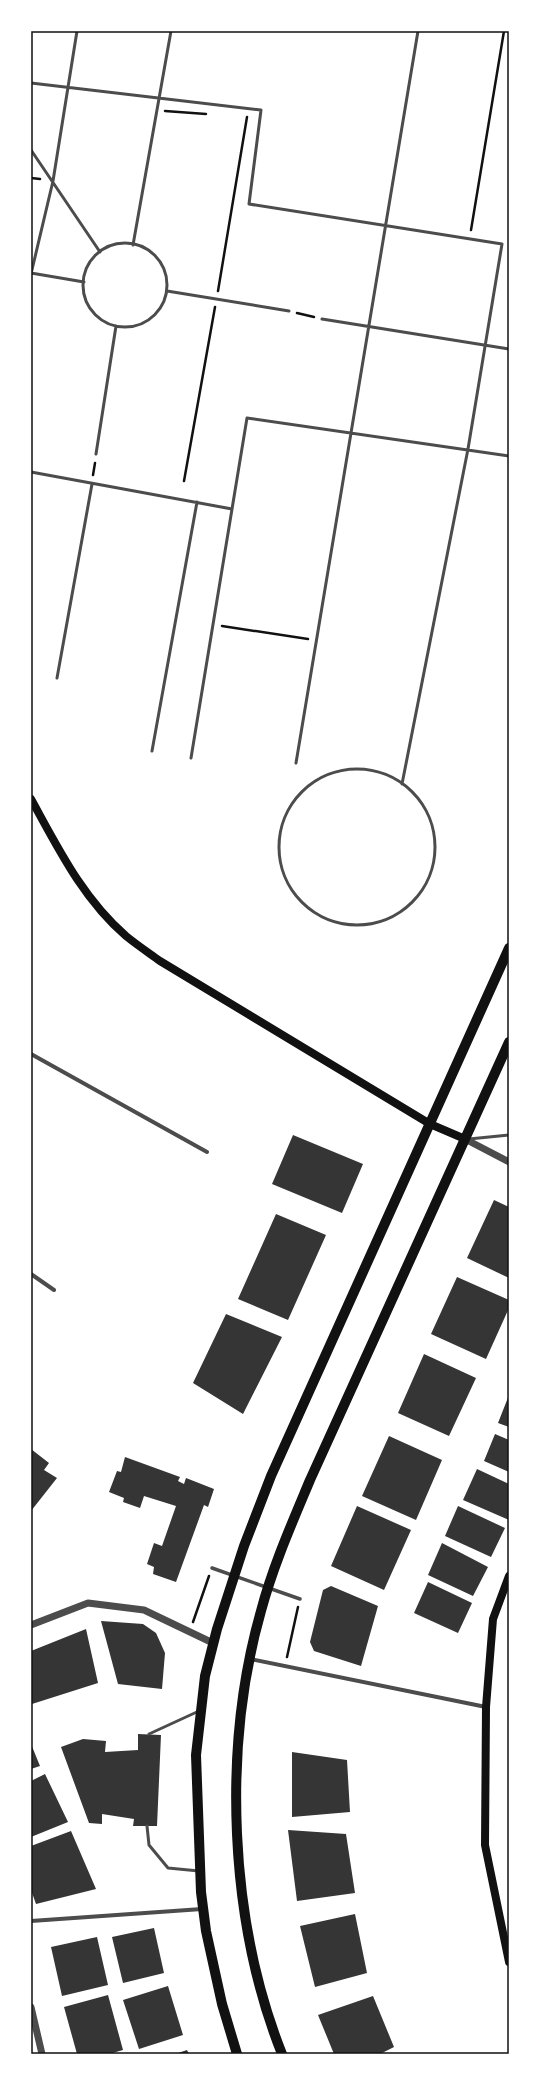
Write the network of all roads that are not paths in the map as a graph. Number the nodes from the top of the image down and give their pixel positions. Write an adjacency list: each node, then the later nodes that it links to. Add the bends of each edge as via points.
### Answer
1 (77, 31): 5 (lane)
2 (171, 31): 6 (lane)
3 (418, 31): 9 (lane)
4 (31, 82): 5 (lane)
5 (68, 87): 6 (lane); 8 (lane)
6 (159, 97): 9 (lane, via 261,110 250,204); 10 (lane)
7 (31, 150): 8 (lane)
8 (53, 181): 11 (lane); 12 (lane)
9 (386, 224): 17 (lane); 19 (lane, via 502,244)
10 (133, 245): 11 (lane, via 112,245); 14 (lane, via 152,253 161,264 166,277)
11 (100, 252): 13 (lane, via 90,262)
12 (31, 273): 13 (lane)
13 (84, 282): 18 (lane, via 86,301 94,313 104,322)
14 (167, 291): 15 (lane); 18 (lane, via 163,304 143,323 130,327)
15 (289, 311)
16 (322, 319): 17 (lane)
17 (369, 325): 19 (lane); 21 (lane)
18 (116, 326): 23 (lane)
19 (485, 345): 20 (lane); 22 (lane)
20 (509, 349)
21 (351, 433): 22 (lane); 28 (lane, via 247,418); 32 (lane)
22 (468, 449): 24 (lane); 33 (lane)
23 (96, 454)
24 (509, 456)
25 (31, 472): 26 (lane)
26 (92, 484): 27 (lane); 29 (lane)
27 (197, 502): 28 (lane); 30 (lane)
28 (232, 509): 31 (lane)
29 (57, 678)
30 (152, 751)
31 (191, 758)
32 (296, 763)
33 (402, 784): 33 (lane, via 415,794 429,816 435,840 433,864 423,888 407,906 385,919 361,925 335,922 310,910 289,885 281,866 279,840 286,814 301,792 322,776 348,769 373,770)
34 (31, 799): 38 (main road, via 85,892 126,936 160,961)
35 (509, 948): 38 (main road)
36 (509, 1042): 40 (main road)
37 (31, 1054): 41 (street)
38 (430, 1124): 40 (main road); 49 (main road, via 271,1476 244,1546)
39 (509, 1135): 40 (lane)
40 (465, 1139): 42 (street); 50 (main road, via 304,1495 275,1567)
41 (207, 1152)
42 (509, 1162)
43 (31, 1274): 44 (street)
44 (54, 1290)
45 (212, 1568): 47 (street)
46 (509, 1576): 51 (main road, via 493,1619)
47 (300, 1599)
48 (31, 1625): 49 (street, via 88,1603 144,1610)
49 (213, 1642): 52 (main road)
50 (250, 1659): 51 (street); 62 (main road, via 245,1678 238,1736 237,1825 242,1889 258,1981)
51 (486, 1707): 58 (main road, via 485,1845)
52 (201, 1710): 53 (lane); 55 (main road, via 196,1755)
53 (149, 1734)
54 (147, 1826): 55 (lane, via 149,1845 168,1868)
55 (200, 1871): 56 (main road)
56 (203, 1909): 57 (street); 61 (main road, via 211,1960)
57 (31, 1921)
58 (509, 1962)
59 (31, 2007): 60 (street)
60 (42, 2054)
61 (238, 2054)
62 (282, 2054)

